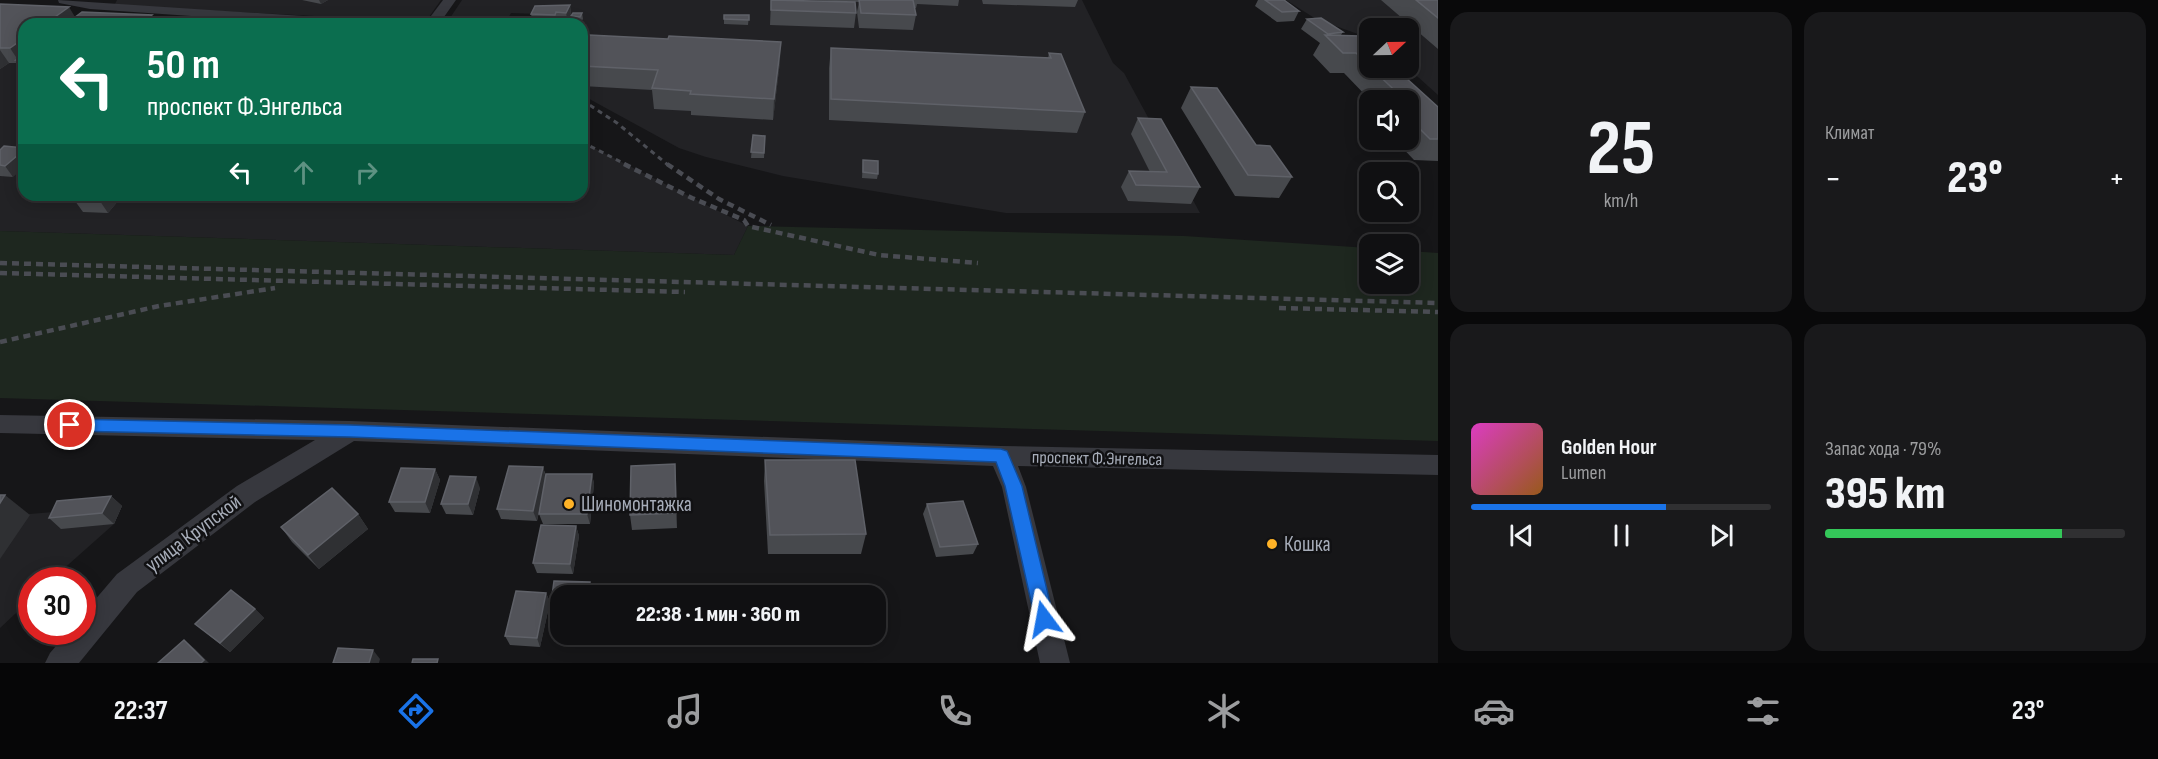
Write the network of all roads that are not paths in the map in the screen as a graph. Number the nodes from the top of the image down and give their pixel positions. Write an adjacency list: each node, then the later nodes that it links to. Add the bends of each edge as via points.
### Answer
1 (64, 0): 3 (street)
2 (450, 0): 4 (street)
3 (277, 18)
4 (436, 18)
5 (0, 424): 6 (street, проспект Ф.Энгельса)
6 (350, 431): 7 (street, проспект Ф.Энгельса); 9 (street, улица Крупской, via 246,494 127,583)
7 (1001, 456): 8 (street, проспект Ф.Энгельса); 10 (street, via 1014,486)
8 (1438, 465)
9 (60, 663)
10 (1055, 663)

